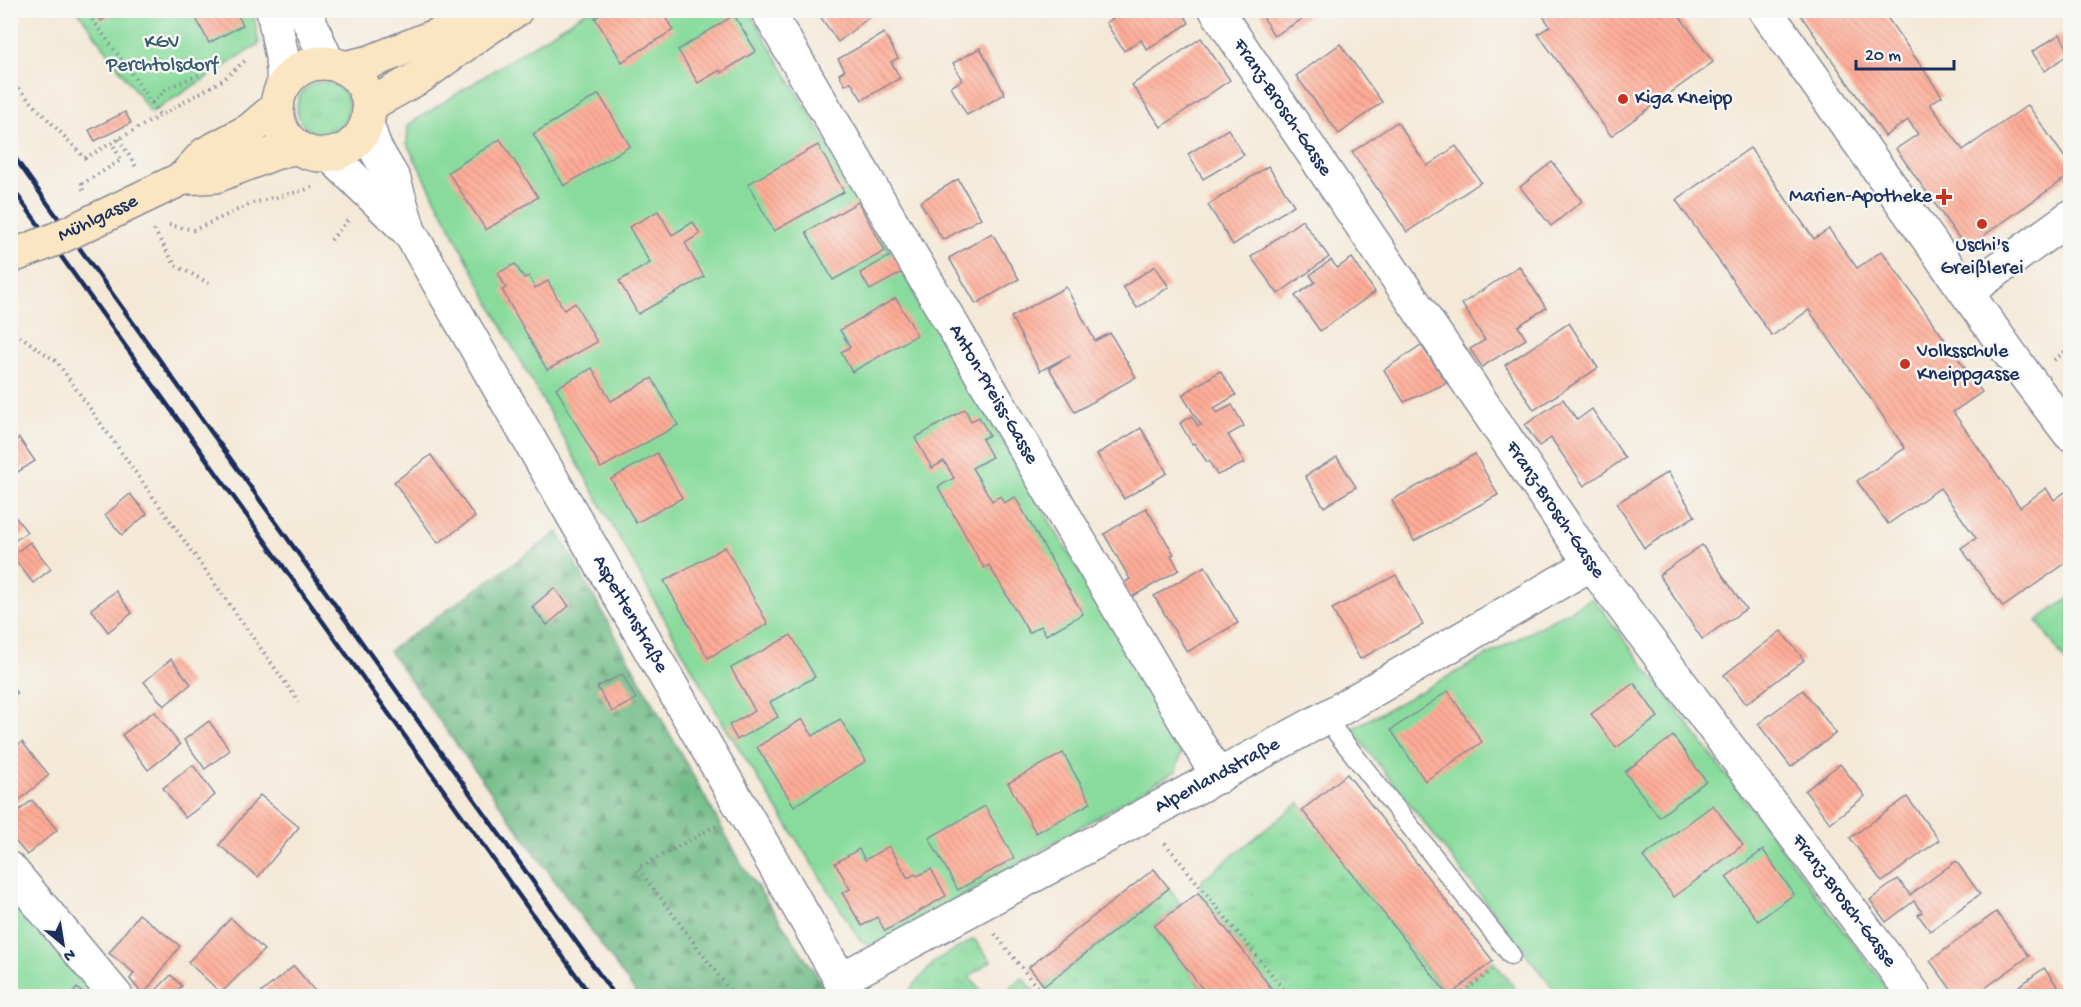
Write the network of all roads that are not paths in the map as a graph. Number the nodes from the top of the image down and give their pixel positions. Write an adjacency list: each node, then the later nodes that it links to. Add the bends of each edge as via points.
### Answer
1 (273, 10): 9 (street, via 282,57)
2 (304, 10): 8 (street)
3 (516, 10): 7 (street, Mühlgasse)
4 (767, 10): 21 (street, Anton-Preiss-Gasse)
5 (1216, 10): 19 (street, Franz-Brosch-Gasse)
6 (1765, 10): 17 (street)
7 (485, 30): 8 (street, Mühlgasse, via 435,36 370,62); 10 (street, Mühlgasse)
8 (336, 65): 9 (street, Mühlgasse, via 308,66 298,71); 10 (street, via 364,87)
9 (280, 96): 11 (street, via 278,119); 13 (street, Mühlgasse, via 249,130 205,154)
10 (368, 114): 12 (street, Mühlgasse, via 357,141); 15 (street, Aspettenstraße, via 375,148 394,180)
11 (296, 147): 12 (street); 13 (street, Mühlgasse, via 216,176)
12 (330, 155): 15 (street, Aspettenstraße)
13 (183, 178): 16 (street, Mühlgasse, bridge, via 56,239)
14 (2070, 217): 17 (street)
15 (409, 231): 24 (street, Aspettenstraße)
16 (10, 256)
17 (1967, 292): 18 (street)
18 (2070, 435)
19 (1591, 564): 20 (street, Alpenlandstraße); 26 (street, Franz-Brosch-Gasse)
20 (1325, 718): 21 (street, Alpenlandstraße); 23 (lane)
21 (1218, 777): 24 (street, Alpenlandstraße, via 974,908)
22 (10, 869): 25 (street)
23 (1511, 955)
24 (845, 988)
25 (116, 996)
26 (1915, 996)

